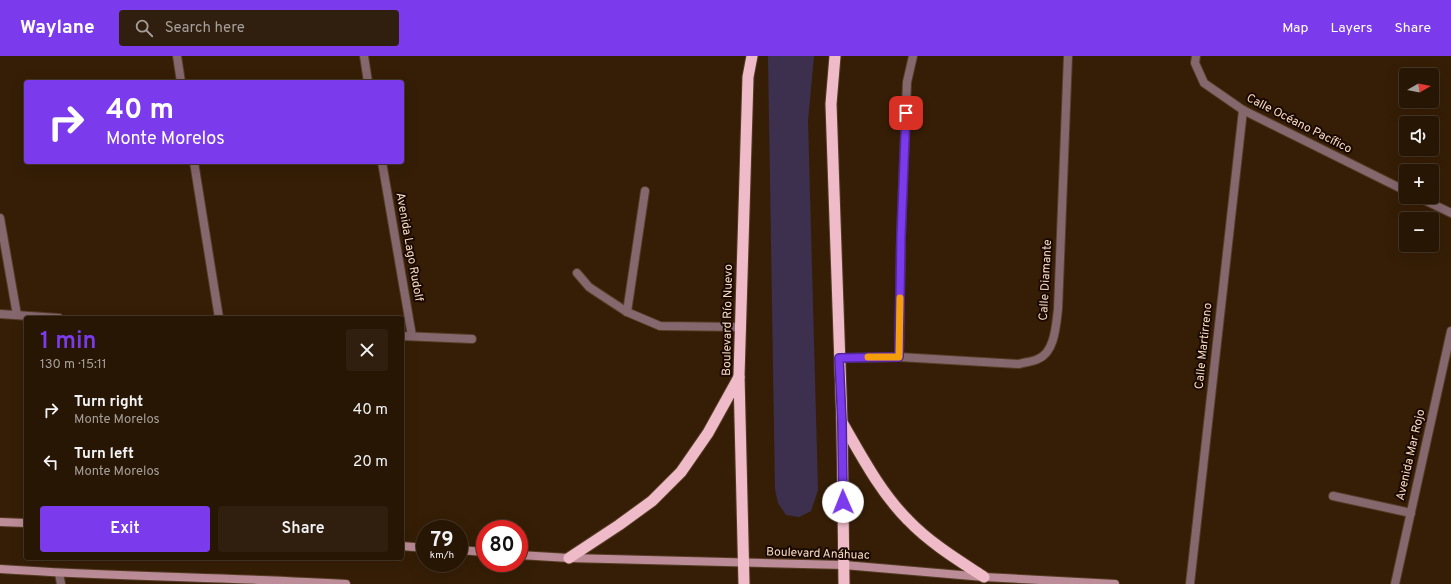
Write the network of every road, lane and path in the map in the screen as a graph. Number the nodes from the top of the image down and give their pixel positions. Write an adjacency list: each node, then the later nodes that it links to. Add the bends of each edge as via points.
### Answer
1 (177, 56): 8 (street)
2 (364, 56): 9 (street)
3 (752, 56): 24 (highway, Boulevard Río Nuevo, via 748,77)
4 (835, 56): 30 (highway, via 831,104)
5 (913, 56): 29 (street, via 907,82)
6 (1068, 56): 29 (street, Calle Diamante, via 1058,309 1050,348 1038,359 1019,364)
7 (1195, 59): 10 (street, Calle Océano Pacífico, via 1204,83)
8 (181, 80)
9 (368, 80)
10 (1243, 110): 13 (street, Calle Océano Pacífico); 52 (street, Calle Martirreno)
11 (194, 164): 23 (street)
12 (382, 164): 27 (street, Avenida Lago Rudolf)
13 (1399, 188)
14 (645, 191): 19 (street)
15 (1432, 204): 16 (street)
16 (1451, 214)
17 (0, 218): 21 (street)
18 (577, 273): 19 (street, via 589,287)
19 (627, 312): 24 (street, via 660,326)
20 (0, 314): 21 (street)
21 (16, 315): 22 (street)
22 (30, 316)
23 (219, 316)
24 (740, 327): 31 (highway, Boulevard Río Nuevo)
25 (1451, 331): 34 (street, Avenida Mar Rojo)
26 (404, 336): 27 (street)
27 (412, 336): 28 (street)
28 (472, 339)
29 (899, 357): 30 (street, Calle Diamante)
30 (839, 358): 32 (highway)
31 (739, 376): 40 (highway, via 708,433 681,472 652,501); 41 (highway, Boulevard Río Nuevo)
32 (842, 423): 42 (highway); 45 (highway, via 871,471 908,520 947,553)
33 (1333, 496): 34 (street)
34 (1410, 513): 53 (street, Avenida Mar Rojo)
35 (0, 522): 36 (main road)
36 (24, 523)
37 (404, 546): 38 (main road)
38 (416, 547)
39 (528, 556): 40 (main road, Boulevard Anáhuac)
40 (569, 558): 41 (main road, Boulevard Anáhuac)
41 (744, 563): 42 (main road, Boulevard Anáhuac); 49 (highway, Boulevard Río Nuevo)
42 (844, 565): 45 (main road, Boulevard Anáhuac); 50 (highway)
43 (0, 569): 44 (main road)
44 (59, 573): 46 (main road); 47 (street)
45 (984, 577): 51 (main road, Boulevard Anáhuac)
46 (262, 582): 48 (main road)
47 (61, 584)
48 (346, 584)
49 (744, 584)
50 (844, 584)
51 (1115, 584)
52 (1190, 584)
53 (1395, 584)

